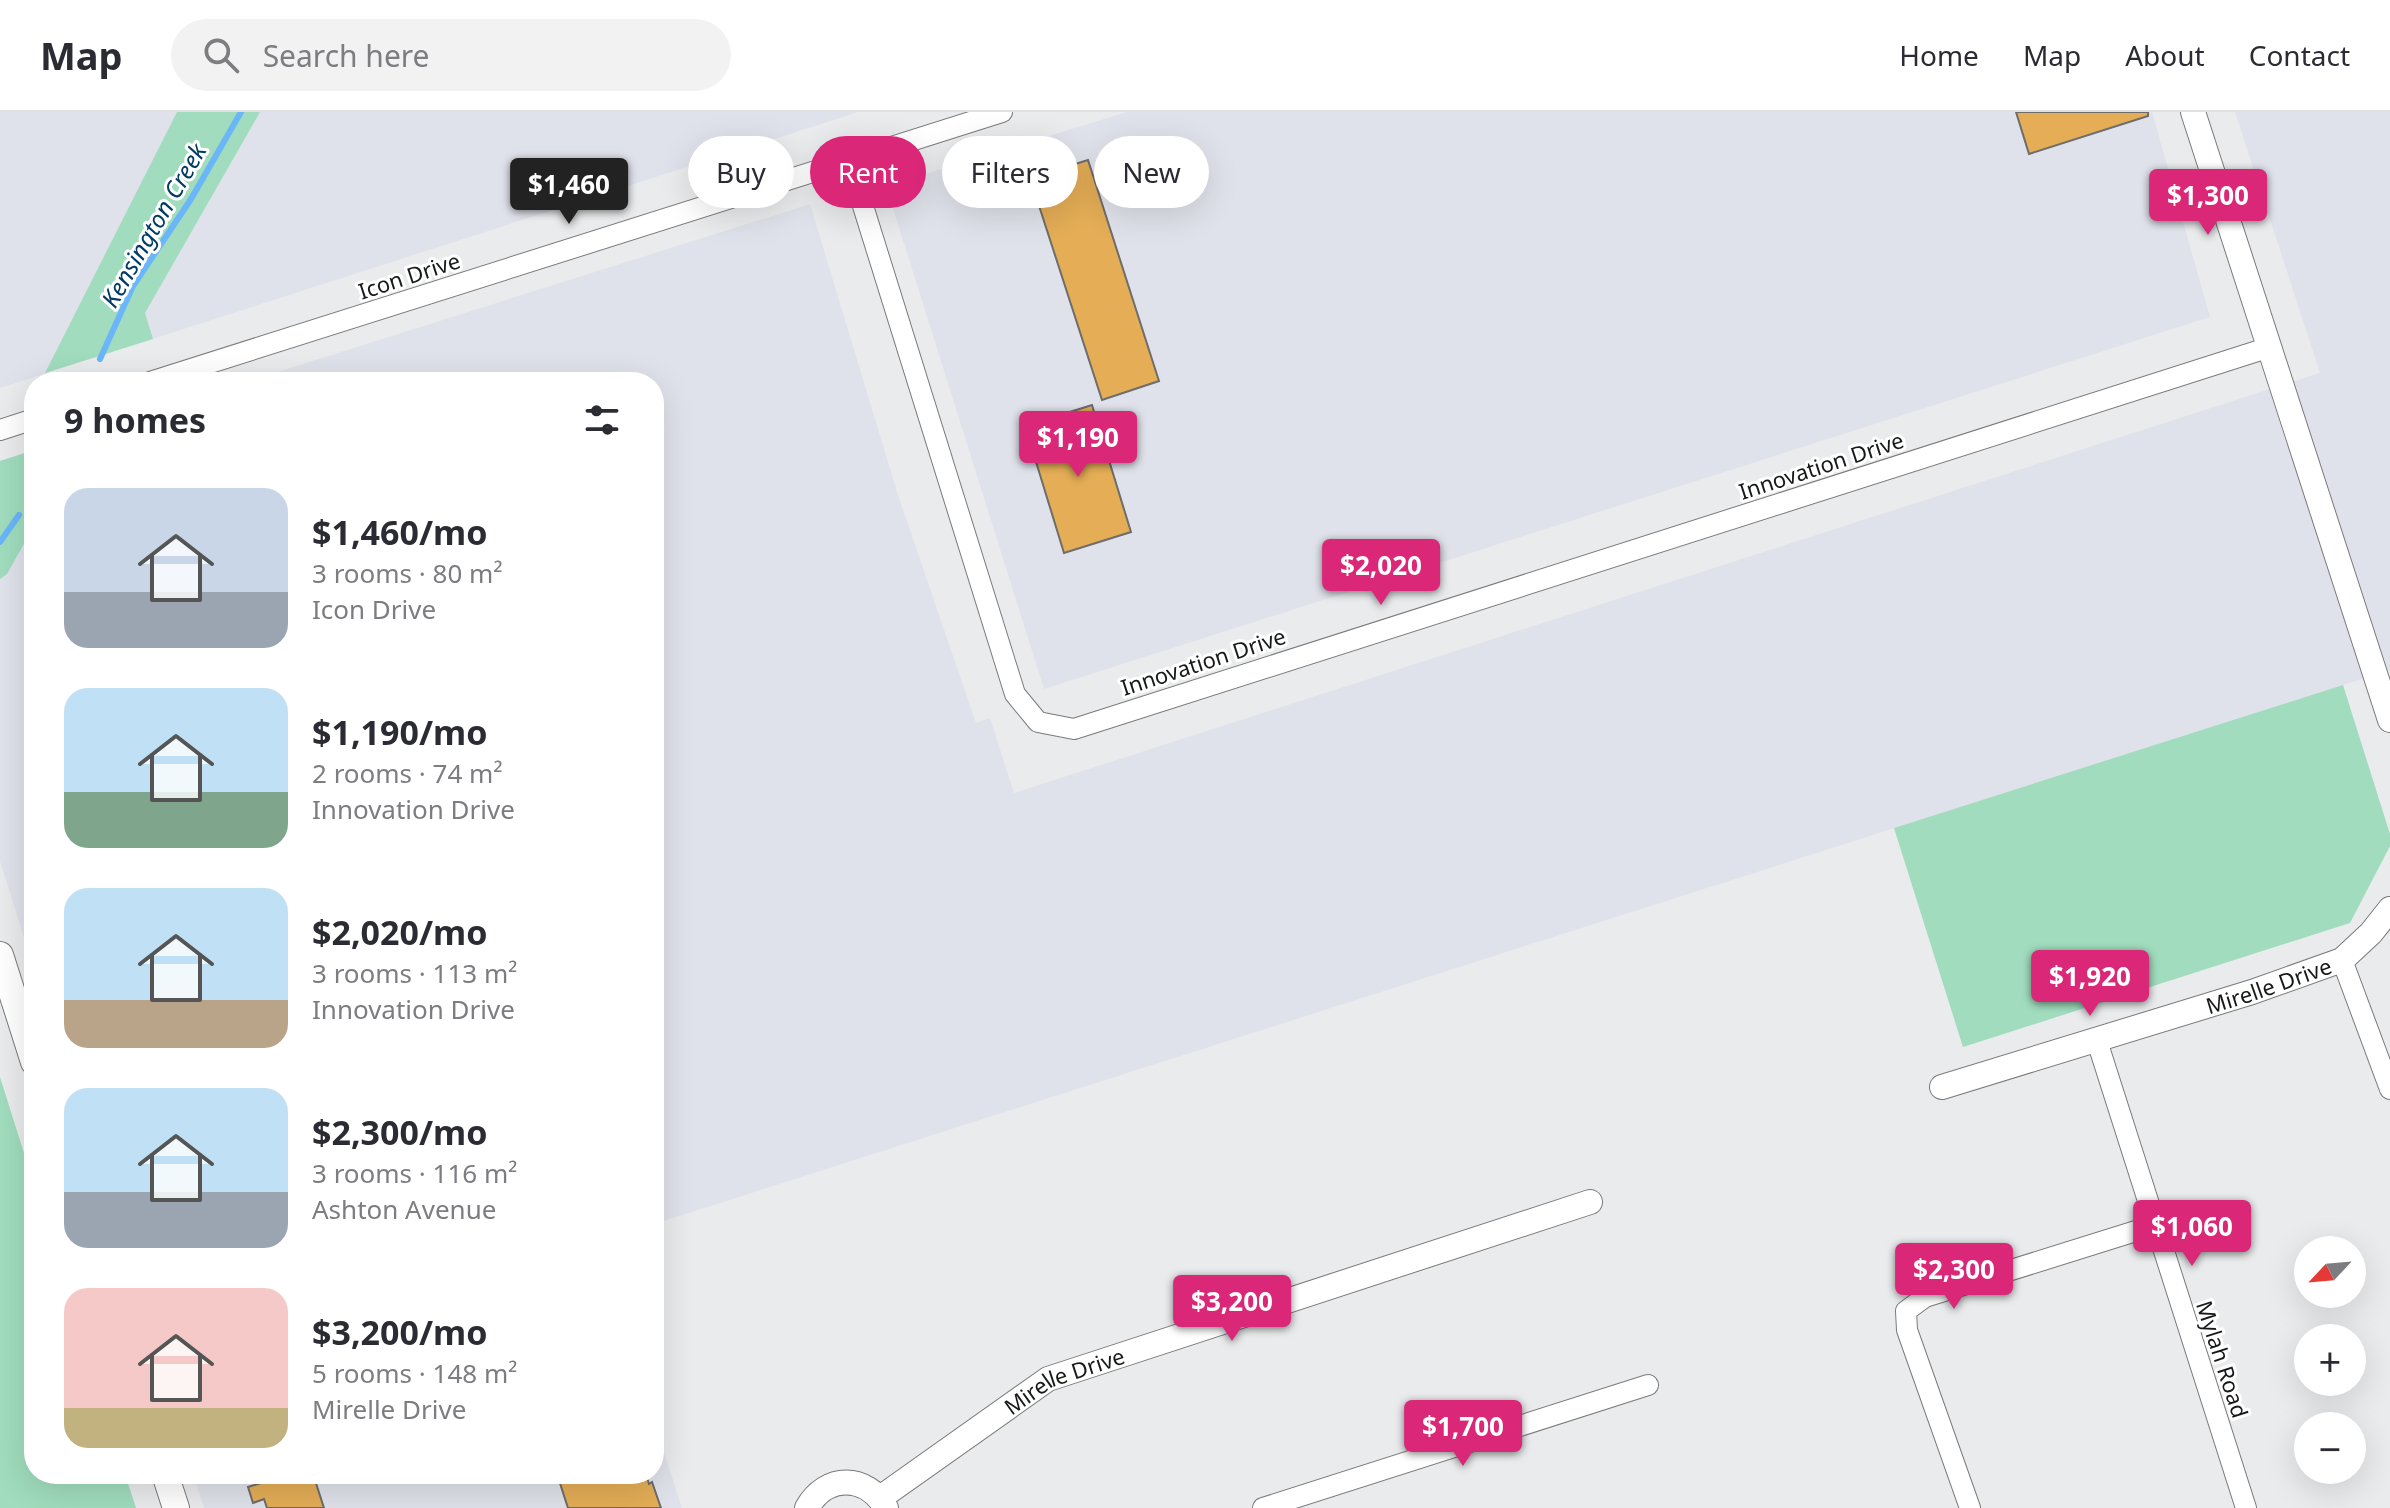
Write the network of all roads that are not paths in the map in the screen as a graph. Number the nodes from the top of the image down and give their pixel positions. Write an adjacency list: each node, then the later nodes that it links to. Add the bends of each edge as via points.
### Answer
1 (1002, 112): 3 (street, Icon Drive)
2 (2193, 112): 6 (street)
3 (926, 136)
4 (810, 173): 7 (street, Icon Drive)
5 (864, 208): 6 (street, Innovation Drive, via 1015,694 1038,722 1074,729)
6 (2270, 347): 10 (street)
7 (182, 372)
8 (24, 422): 9 (street)
9 (0, 430)
10 (2390, 720)
11 (2390, 909): 13 (street, Mirelle Drive)
12 (0, 955): 14 (main road)
13 (2342, 960): 15 (street, Mirelle Drive); 17 (street)
14 (24, 1031)
15 (2097, 1041): 16 (street, Mirelle Drive); 19 (street, Mylah Road)
16 (1942, 1087)
17 (2390, 1089)
18 (1590, 1202): 22 (street, Mirelle Drive, via 1048,1379)
19 (2155, 1225): 26 (street, via 1925,1297 1906,1311 1907,1330); 27 (street, Mylah Road)
20 (1648, 1385): 25 (street)
21 (168, 1484): 23 (main road)
22 (883, 1503): 24 (street, Mirelle Drive, via 868,1487 840,1481 815,1494)
23 (176, 1508)
24 (807, 1508)
25 (1263, 1508)
26 (1970, 1508)
27 (2246, 1508)

